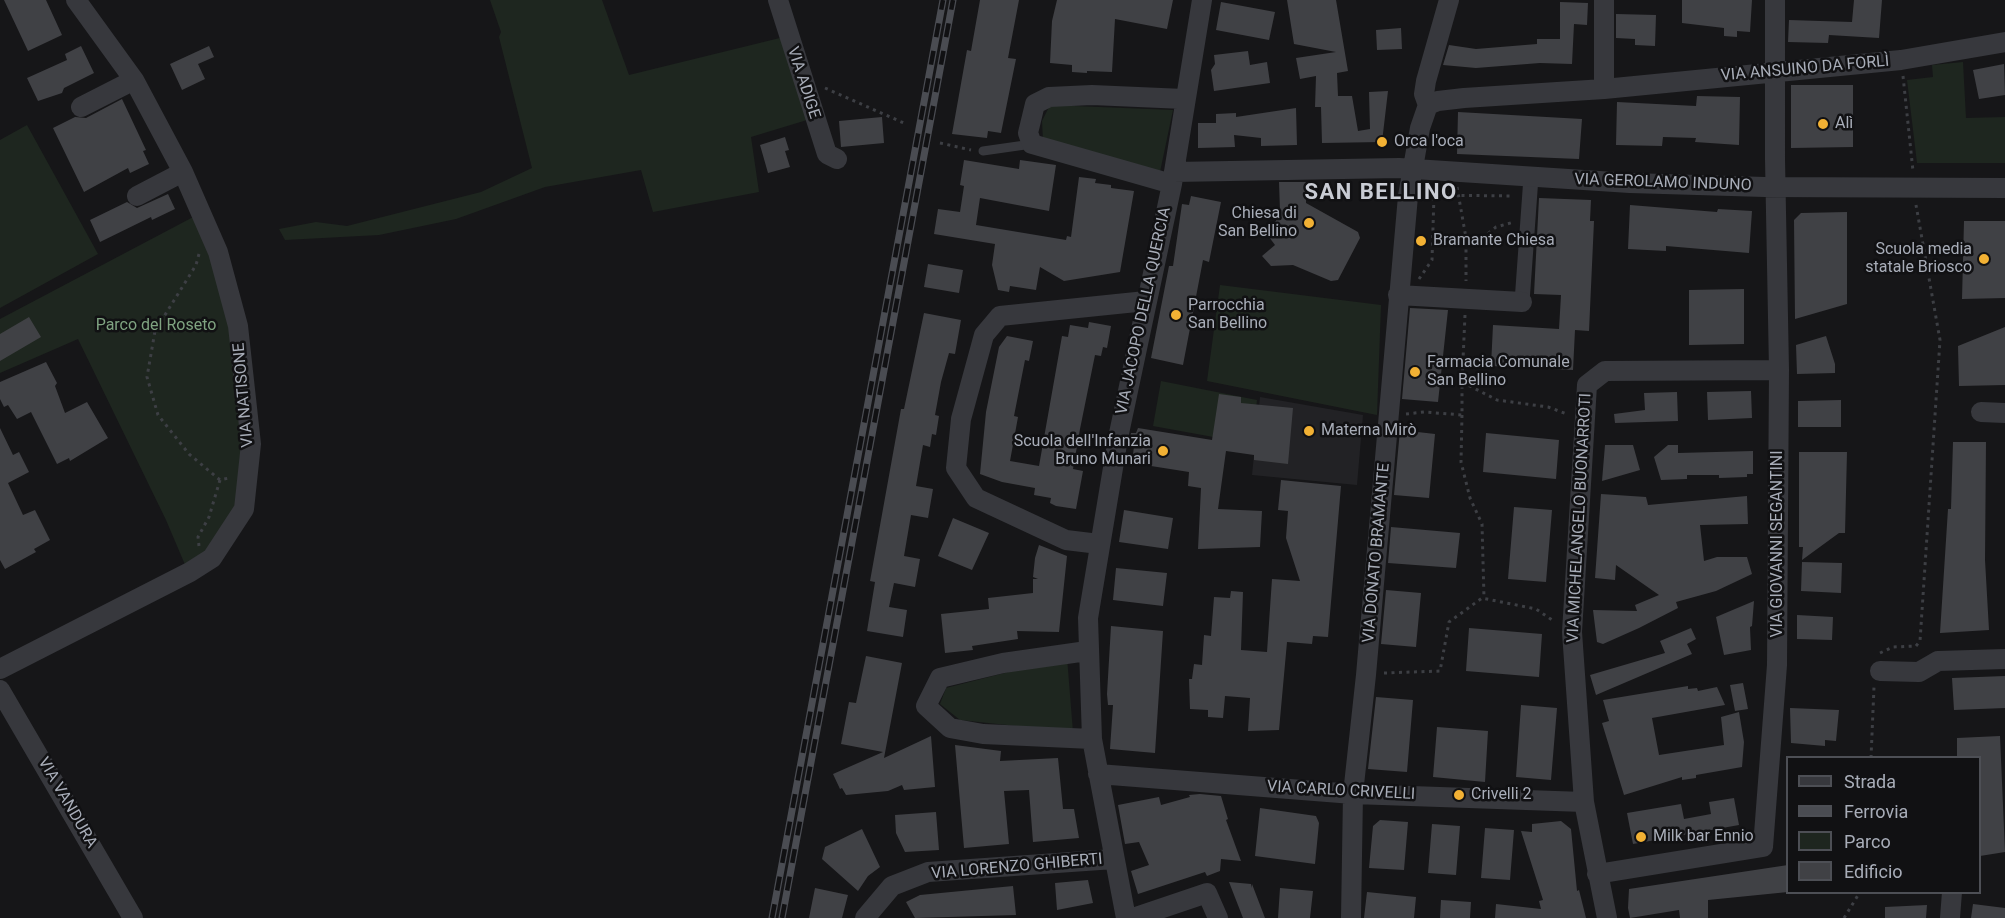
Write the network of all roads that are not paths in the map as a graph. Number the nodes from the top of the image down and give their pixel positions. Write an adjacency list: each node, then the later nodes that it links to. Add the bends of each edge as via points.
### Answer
1 (76, 0): 9 (street, VIA NATISONE)
2 (778, 0): 16 (street, VIA ADIGE, via 827,154)
3 (1202, 0): 11 (street, VIA JACOPO DELLA QUERCIA)
4 (1449, 0): 12 (street, via 1426,81 1424,94)
5 (1605, 0): 10 (street)
6 (1775, 0): 8 (street, VIA GIOVANNI SEGANTINI)
7 (2005, 42): 8 (street, VIA ANSUINO DA FORLÌ, via 1901,60)
8 (1775, 71): 10 (street, VIA ANSUINO DA FORLÌ); 21 (street, VIA GIOVANNI SEGANTINI)
9 (134, 80): 13 (street); 18 (street, VIA NATISONE)
10 (1604, 89): 12 (street, VIA ANSUINO DA FORLÌ, via 1464,98)
11 (1184, 99): 14 (street, via 1049,97 1035,104 1028,133); 19 (street, VIA JACOPO DELLA QUERCIA)
12 (1428, 105): 17 (street)
13 (81, 107)
14 (1032, 144): 15 (lane, VIA JACOPO DELLA QUERCIA); 19 (street, VIA JACOPO DELLA QUERCIA)
15 (983, 151)
16 (837, 159)
17 (1412, 169): 19 (street, VIA GEROLAMO INDUNO); 20 (street, VIA GEROLAMO INDUNO); 24 (street, VIA DONATO BRAMANTE, via 1407,195)
18 (183, 172): 23 (street); 33 (street, VIA NATISONE, via 218,252 238,326 250,444 243,509 212,558 159,590)
19 (1173, 178): 25 (street, VIA JACOPO DELLA QUERCIA)
20 (1531, 187): 21 (street, VIA GEROLAMO INDUNO); 26 (street)
21 (1776, 188): 22 (street, VIA GEROLAMO INDUNO, via 1914,179); 27 (street, VIA GIOVANNI SEGANTINI)
22 (2005, 188)
23 (137, 196)
24 (1403, 296): 26 (street); 38 (street, VIA DONATO BRAMANTE)
25 (1146, 301): 30 (street, VIA JACOPO DELLA QUERCIA); 30 (street, via 1000,316 984,335 961,418 956,468 975,498 1066,540)
26 (1522, 302)
27 (1779, 370): 39 (street, VIA MICHELANGELO BUONARROTI, via 1605,371 1587,385 1572,632); 41 (street, VIA GIOVANNI SEGANTINI, via 1777,665 1763,847)
28 (1981, 412): 29 (street)
29 (2005, 413)
30 (1099, 544): 31 (street, VIA JACOPO DELLA QUERCIA)
31 (1087, 651): 36 (street, VIA JACOPO DELLA QUERCIA); 36 (street, via 1003,663 940,678 926,706 950,728 983,734)
32 (2005, 659): 34 (street, via 1938,661 1919,672)
33 (0, 669)
34 (1880, 671)
35 (0, 690): 43 (street, VIA VANDURA)
36 (1092, 739): 37 (street, VIA JACOPO DELLA QUERCIA)
37 (1098, 774): 38 (street, VIA CARLO CRIVELLI); 40 (street, VIA JACOPO DELLA QUERCIA)
38 (1353, 794): 39 (street, VIA CARLO CRIVELLI); 48 (street, VIA DONATO BRAMANTE)
39 (1584, 802): 41 (street, VIA MICHELANGELO BUONARROTI)
40 (1114, 859): 44 (street, VIA LORENZO GHIBERTI, via 928,872 892,886); 45 (street, VIA JACOPO DELLA QUERCIA)
41 (1597, 874): 49 (street, VIA MICHELANGELO BUONARROTI)
42 (1952, 894): 50 (street)
43 (133, 918)
44 (865, 918)
45 (1126, 918)
46 (1133, 918): 47 (street, via 1207,893)
47 (1218, 918)
48 (1351, 918)
49 (1607, 918)
50 (1950, 918)

